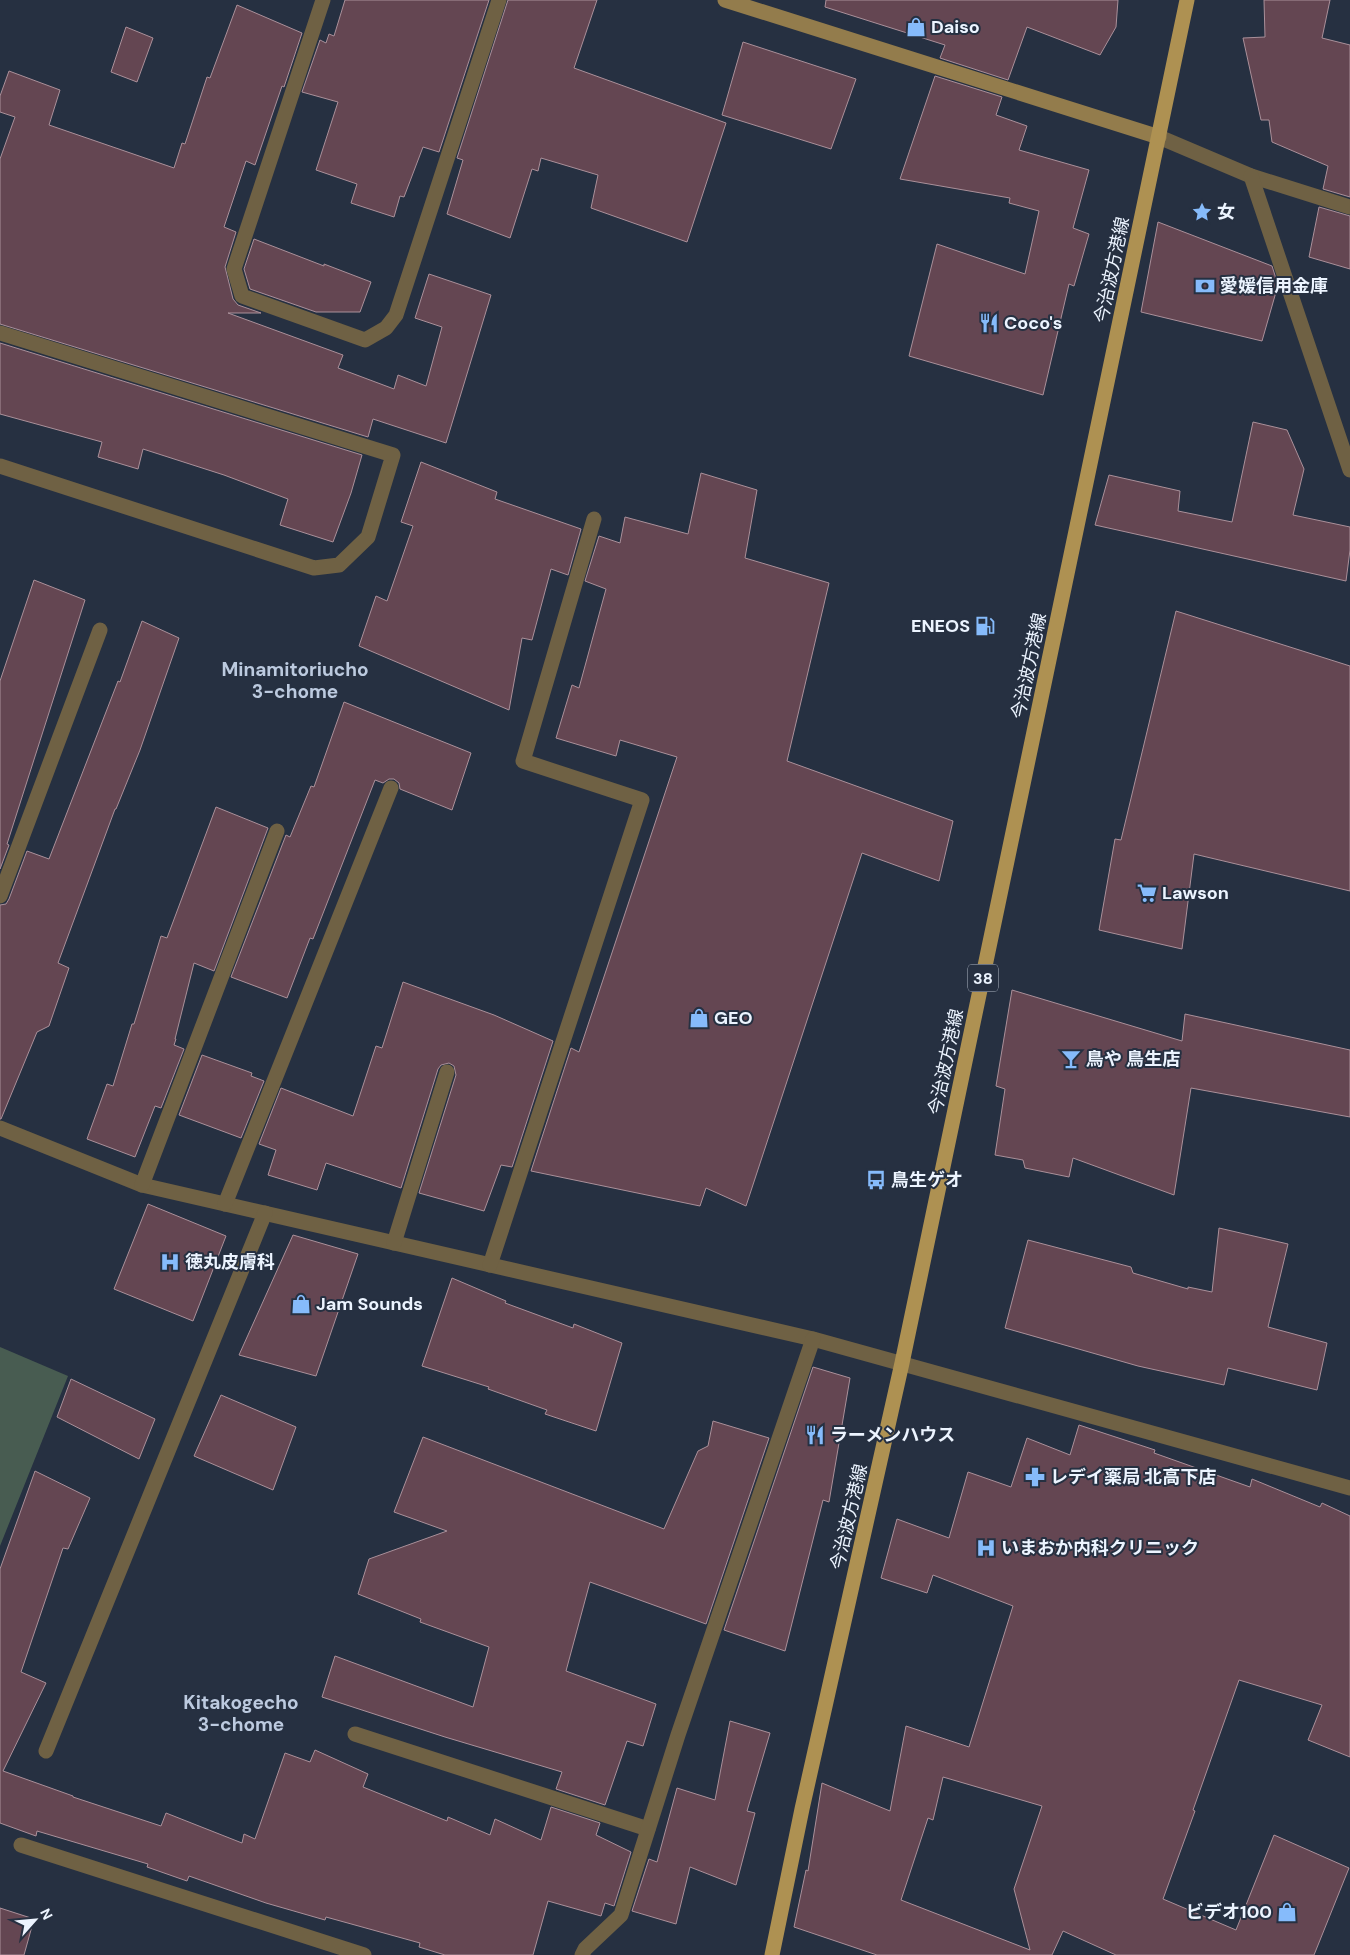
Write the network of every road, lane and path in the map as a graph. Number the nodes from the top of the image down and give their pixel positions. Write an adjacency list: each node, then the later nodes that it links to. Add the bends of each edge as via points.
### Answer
1 (323, 0): 2 (street, via 234,269 242,296 365,340 386,328 396,315)
2 (499, 0)
3 (725, 0): 5 (street)
4 (1187, 0): 5 (main road, 今治波方港線 / 38)
5 (1158, 137): 6 (street); 24 (main road, 今治波方港線 / 38)
6 (1251, 176): 7 (street); 10 (street)
7 (1350, 207)
8 (0, 332): 9 (street, via 393,455 368,537 339,565 314,568)
9 (0, 466)
10 (1350, 470)
11 (594, 519): 22 (street, via 523,761 642,800)
12 (100, 630): 15 (street)
13 (391, 788): 19 (street)
14 (277, 831): 18 (street)
15 (0, 896)
16 (447, 1072): 21 (street)
17 (0, 1128): 18 (street)
18 (142, 1185): 19 (street)
19 (225, 1204): 20 (street)
20 (264, 1213): 21 (street); 27 (street)
21 (394, 1243): 22 (street)
22 (490, 1265): 23 (street)
23 (813, 1339): 24 (street); 28 (street)
24 (902, 1363): 25 (street); 32 (main road, 今治波方港線 / 38)
25 (1350, 1488)
26 (355, 1734): 28 (street)
27 (46, 1751)
28 (648, 1829): 31 (street, via 621,1915 585,1948)
29 (22, 1845): 30 (street)
30 (364, 1955)
31 (582, 1955)
32 (772, 1955)

